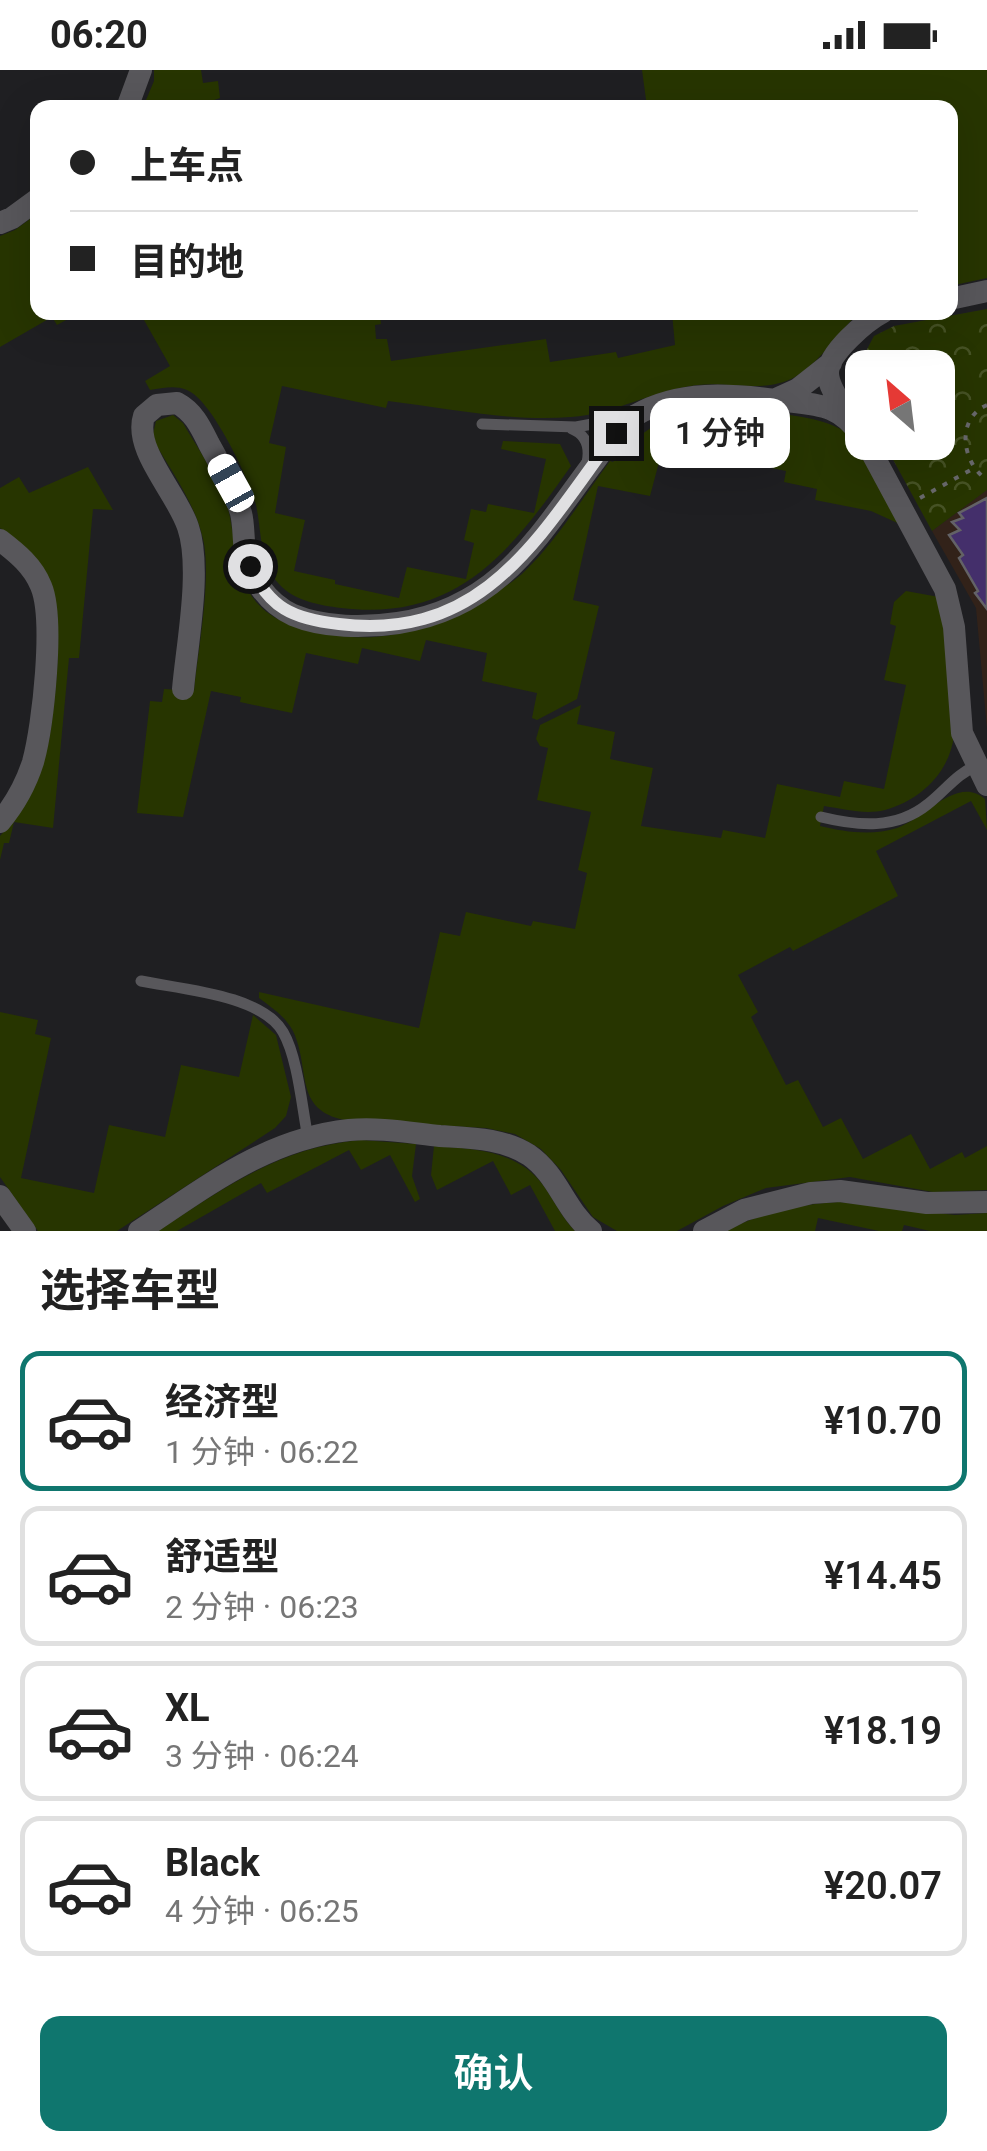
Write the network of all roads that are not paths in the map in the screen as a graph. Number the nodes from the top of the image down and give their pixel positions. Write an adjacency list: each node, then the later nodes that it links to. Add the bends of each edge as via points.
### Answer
1 (141, 70): 2 (street)
2 (130, 100)
3 (30, 205): 4 (street)
4 (0, 222)
5 (987, 291): 6 (street)
6 (958, 297)
7 (871, 320): 8 (street)
8 (830, 363): 9 (street); 10 (street, via 830,384)
9 (772, 400): 11 (street, via 694,397); 12 (street, via 831,409)
10 (845, 408)
11 (634, 415): 14 (lane); 16 (street)
12 (845, 420)
13 (482, 424): 14 (lane)
14 (568, 428): 16 (lane, via 589,449)
15 (876, 460): 19 (street, via 946,588 962,732)
16 (584, 476): 18 (street, via 518,563 464,603 384,625 324,622 294,615 259,586 231,483 195,418 178,403 157,405 144,416 141,438 194,544)
17 (0, 540): 21 (street, via 40,584 48,628 32,764)
18 (183, 689)
19 (982, 775): 20 (lane, via 966,770 926,806 899,819 865,826)
20 (821, 817)
21 (0, 822)
22 (140, 981): 23 (lane, via 244,1003 275,1021 289,1045)
23 (308, 1138): 27 (street, via 258,1154); 28 (street, via 369,1130 508,1145 546,1171)
24 (0, 1196): 26 (street)
25 (987, 1202): 29 (street, via 811,1193 744,1210)
26 (24, 1231)
27 (138, 1231)
28 (591, 1231)
29 (704, 1231)

